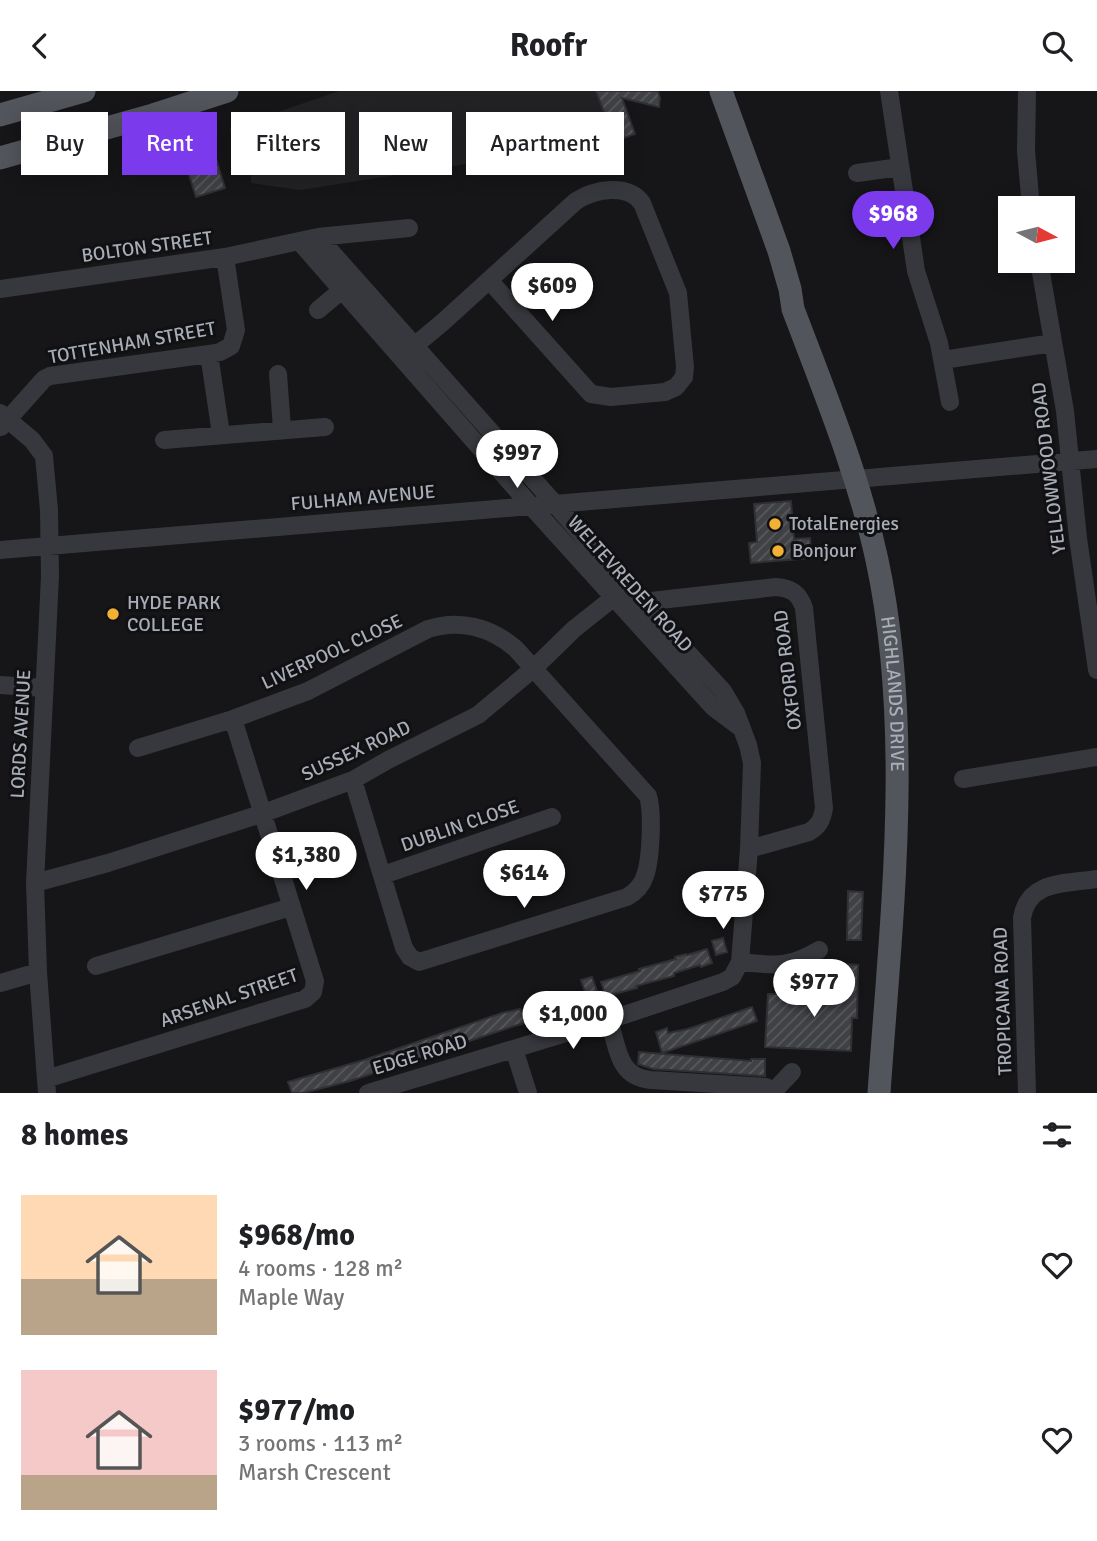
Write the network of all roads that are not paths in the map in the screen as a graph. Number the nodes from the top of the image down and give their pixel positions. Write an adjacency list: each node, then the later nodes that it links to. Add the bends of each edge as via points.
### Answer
1 (85, 91): 7 (main road)
2 (227, 91): 8 (main road)
3 (705, 91): 20 (main road, HIGHLANDS DRIVE, via 779,291)
4 (721, 91): 20 (main road, HIGHLANDS DRIVE, via 779,251)
5 (889, 91): 9 (street)
6 (1027, 91): 11 (street)
7 (0, 115)
8 (0, 159)
9 (900, 167): 10 (street); 25 (street, via 916,271)
10 (856, 173)
11 (1030, 196)
12 (409, 228): 13 (street, BOLTON STREET)
13 (318, 237): 14 (street, BOLTON STREET); 23 (street, WELTEVREDEN ROAD)
14 (299, 241): 15 (street, BOLTON STREET); 19 (street, WELTEVREDEN ROAD)
15 (225, 257): 18 (street, BOLTON STREET); 24 (street, TOTTENHAM STREET, via 236,335 231,346)
16 (1041, 273): 22 (street, YELLOWWOOD ROAD)
17 (489, 280): 17 (street, via 583,196 618,190 633,193 642,203 678,293 685,367 682,380 665,392 611,397 592,394); 23 (street)
18 (0, 289)
19 (342, 290): 21 (street); 23 (street, WELTEVREDEN ROAD)
20 (793, 309): 35 (main road, HIGHLANDS DRIVE)
21 (318, 310)
22 (1053, 343): 25 (street); 34 (street, YELLOWWOOD ROAD)
23 (408, 352): 36 (street, WELTEVREDEN ROAD); 37 (street, WELTEVREDEN ROAD)
24 (209, 353): 28 (street, TOTTENHAM STREET, via 50,376); 31 (street)
25 (943, 360): 27 (street)
26 (278, 374): 30 (street)
27 (950, 402)
28 (2, 420): 38 (street, LORDS AVENUE, via 32,440 44,456)
29 (325, 427): 30 (street)
30 (282, 429): 31 (street)
31 (221, 434): 32 (street)
32 (164, 440)
33 (1097, 459): 34 (street, FULHAM AVENUE)
34 (1071, 461): 35 (street, FULHAM AVENUE); 43 (street, YELLOWWOOD ROAD)
35 (855, 479): 36 (street, FULHAM AVENUE); 70 (main road, HIGHLANDS DRIVE, via 885,609 896,730)
36 (555, 504): 37 (street, FULHAM AVENUE); 40 (street, WELTEVREDEN ROAD)
37 (531, 506): 38 (street, FULHAM AVENUE); 40 (street, WELTEVREDEN ROAD)
38 (51, 545): 39 (street, FULHAM AVENUE); 45 (street, LORDS AVENUE)
39 (0, 550)
40 (621, 592): 41 (street, WELTEVREDEN ROAD); 42 (street, SUSSEX ROAD)
41 (635, 607): 53 (street, WELTEVREDEN ROAD, via 723,691 736,713 752,763); 53 (street, OXFORD ROAD, via 776,587 801,599 822,819 809,832)
42 (534, 669): 46 (street, LIVERPOOL CLOSE, via 495,633 449,623 428,629 308,691); 50 (street, SUSSEX ROAD, via 478,715); 54 (street, LIVERPOOL CLOSE, via 648,796 652,815 647,869 640,886 627,897 419,962 404,948)
43 (1097, 670)
44 (0, 685): 45 (street)
45 (44, 688): 56 (street, LORDS AVENUE)
46 (233, 719): 47 (street, LIVERPOOL CLOSE); 51 (street, ARSENAL STREET)
47 (138, 748)
48 (1097, 757): 49 (street)
49 (964, 779)
50 (353, 780): 51 (street, SUSSEX ROAD); 54 (street)
51 (264, 813): 56 (street, SUSSEX ROAD); 57 (street, ARSENAL STREET)
52 (552, 817): 54 (street, DUBLIN CLOSE)
53 (749, 849): 59 (street, WELTEVREDEN ROAD)
54 (383, 875)
55 (1097, 880): 71 (street, TROPICANA ROAD, via 1044,888 1024,904)
56 (35, 883): 61 (street, LORDS AVENUE)
57 (290, 907): 60 (street); 66 (street, ARSENAL STREET, via 315,981 309,998)
58 (819, 950): 59 (street, via 782,966)
59 (740, 962): 63 (street, EDGE ROAD, via 732,977 723,982)
60 (96, 966)
61 (38, 972): 62 (street); 66 (street, LORDS AVENUE)
62 (0, 983)
63 (609, 1020): 64 (street, EDGE ROAD); 67 (street, via 624,1065 633,1076 766,1087)
64 (514, 1049): 68 (street, EDGE ROAD); 69 (street)
65 (792, 1072): 67 (street)
66 (47, 1086)
67 (775, 1092)
68 (368, 1093)
69 (528, 1093)
70 (879, 1093)
71 (1027, 1093)

